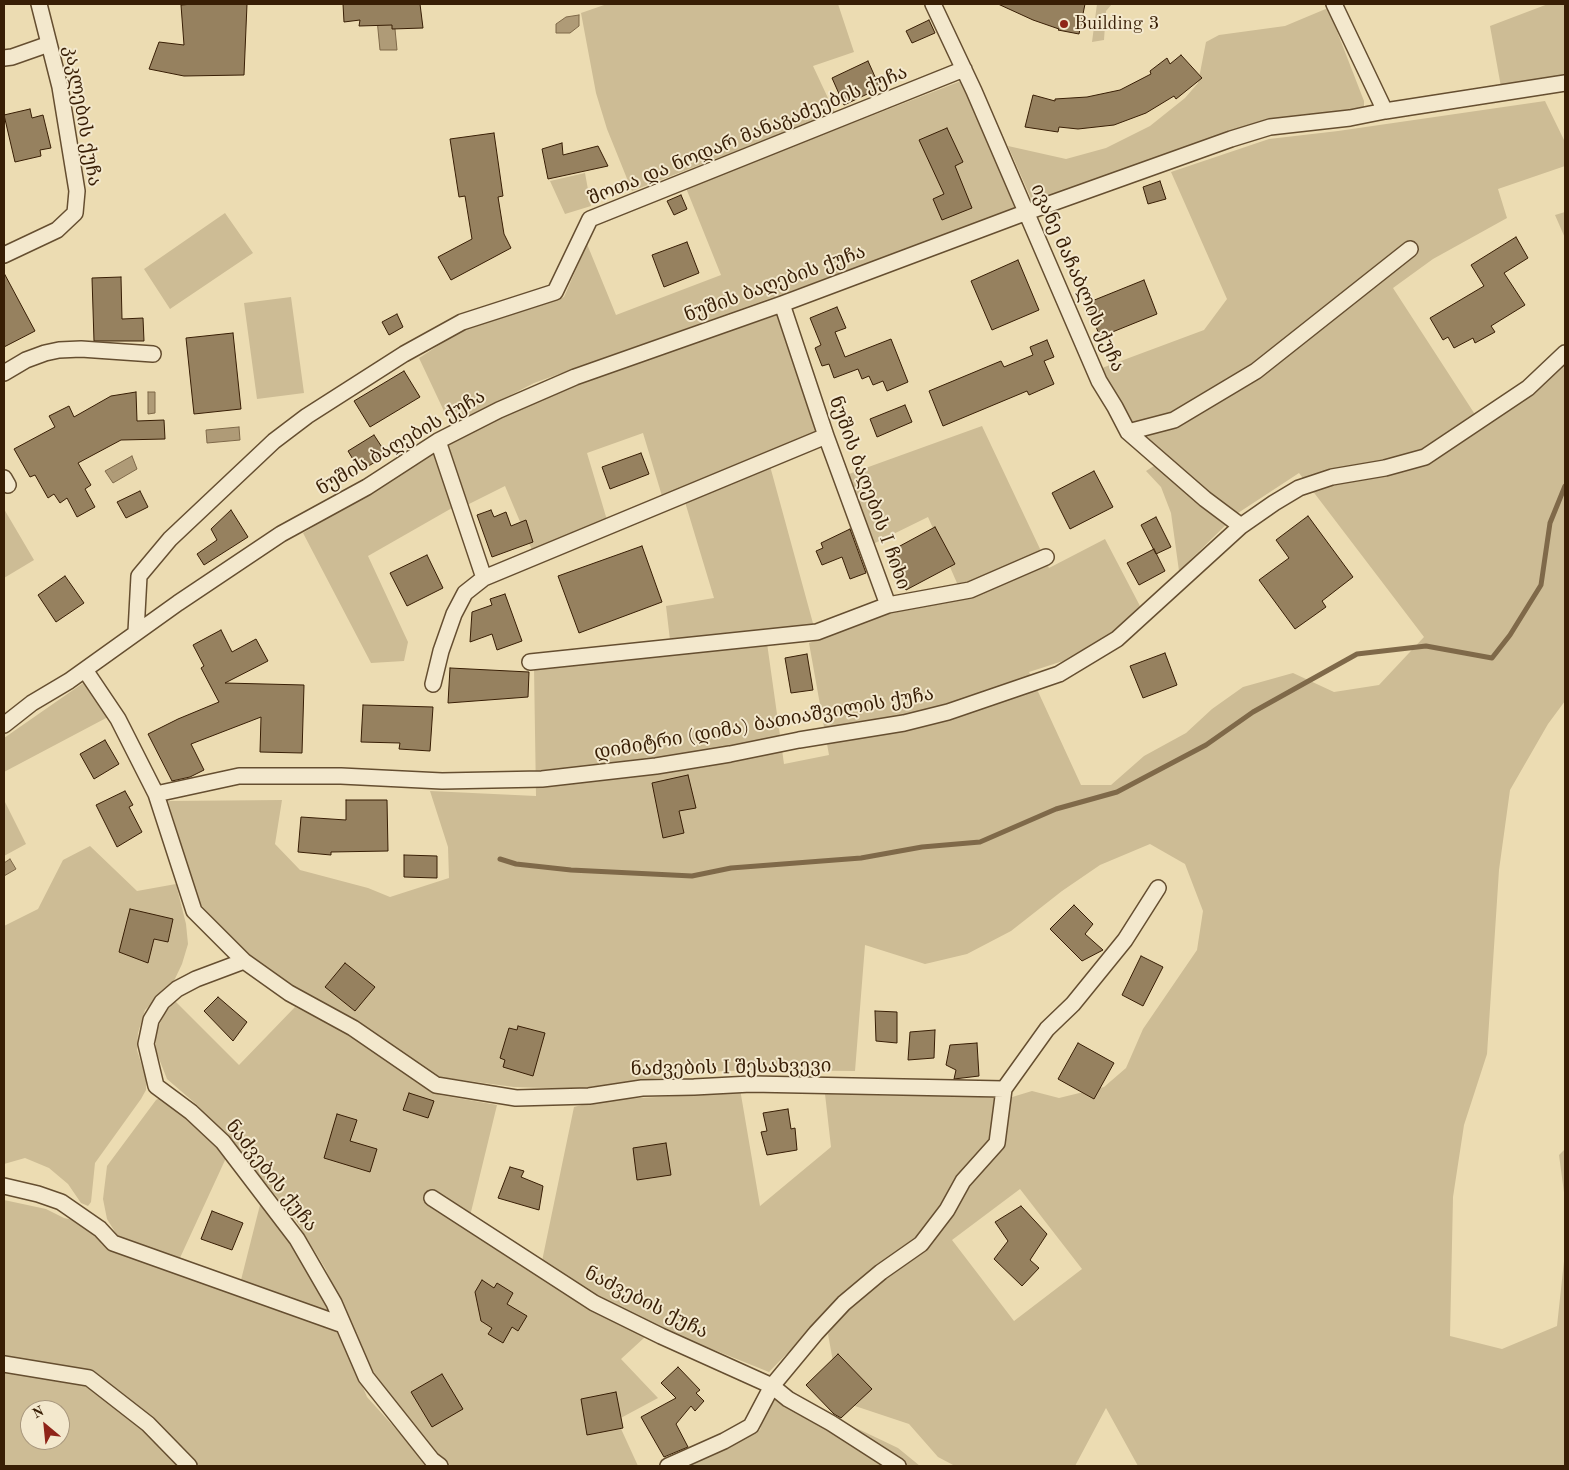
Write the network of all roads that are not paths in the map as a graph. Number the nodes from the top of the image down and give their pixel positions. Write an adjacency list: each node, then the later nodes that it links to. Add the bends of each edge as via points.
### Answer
1 (39, 4): 4 (street, კაკლების ქუჩა)
2 (933, 4): 6 (street, ივანე მაჩაბლის ქუჩა)
3 (1334, 4): 8 (street)
4 (49, 44): 5 (street); 11 (street, კაკლების ქუჩა, via 60,87 77,191 75,214 57,230)
5 (4, 58)
6 (964, 69): 9 (street, ივანე მაჩაბლის ქუჩა); 23 (street, შოთა და ნოდარ მანაგაძეების ქუჩა, via 590,219 555,292 462,322 397,358 306,416 274,441 170,539 139,576)
7 (1565, 84): 8 (street, ნუშის ბაღების ქუჩა)
8 (1384, 111): 9 (street, ნუშის ბაღების ქუჩა, via 1270,127 1231,138)
9 (1026, 212): 12 (street, ნუშის ბაღების ქუჩა); 16 (street, ივანე მაჩაბლის ქუჩა, via 1099,381)
10 (1410, 249): 16 (street, via 1256,371 1174,420)
11 (4, 256)
12 (782, 304): 17 (street, ნუშის ბაღების I ჩიხი); 18 (street, ნუშის ბაღების ქუჩა, via 575,377)
13 (1565, 353): 19 (street, დიმიტრი (დიმა) ბათიაშვილის ქუჩა, via 1528,388 1425,457 1332,477 1299,488)
14 (153, 354): 15 (street, via 60,350 26,360)
15 (4, 373)
16 (1128, 432): 19 (street, ივანე მაჩაბლის ქუჩა)
17 (826, 436): 21 (street); 22 (street, ნუშის ბაღების I ჩიხი)
18 (438, 441): 21 (street); 23 (street, ნუშის ბაღების ქუჩა, via 367,487 281,534)
19 (1241, 526): 28 (street, დიმიტრი (დიმა) ბათიაშვილის ქუჩა, via 1117,639 1076,664 1059,674 992,698 913,721 656,766 542,780 442,782 341,776 239,776)
20 (1046, 557): 22 (street, via 970,590)
21 (484, 578): 26 (street, via 465,593 454,614)
22 (888, 605): 24 (street, ნუშის ბაღების I ჩიხი, via 817,632)
23 (136, 632): 25 (street, ნუშის ბაღების ქუჩა)
24 (530, 662)
25 (85, 670): 27 (street, ნუშის ბაღების ქუჩა); 28 (street, via 118,719)
26 (433, 684)
27 (4, 725)
28 (156, 794): 30 (street, via 194,911)
29 (1158, 888): 31 (street, via 1125,940 1073,1004 1047,1029)
30 (244, 961): 31 (street, ნაძვების I შესახვევი, via 289,993 354,1028 436,1085 516,1098 750,1084); 34 (street, ნაძვების ქუჩა, via 196,979 162,1002 151,1020 146,1044 150,1066 156,1086 191,1112 222,1142 296,1239)
31 (1004, 1089): 36 (street, via 997,1142 963,1181 931,1232 921,1244 844,1303)
32 (4, 1186): 34 (street, via 61,1202 94,1224 113,1243)
33 (432, 1198): 36 (street, ნაძვების ქუჩა, via 594,1303)
34 (344, 1325): 38 (street, ნაძვების ქუჩა, via 366,1377)
35 (4, 1364): 37 (street, via 89,1378 148,1424)
36 (772, 1386): 39 (street, via 751,1426); 40 (street, ნაძვების ქუჩა)
37 (189, 1466)
38 (440, 1466)
39 (668, 1466)
40 (898, 1466)

